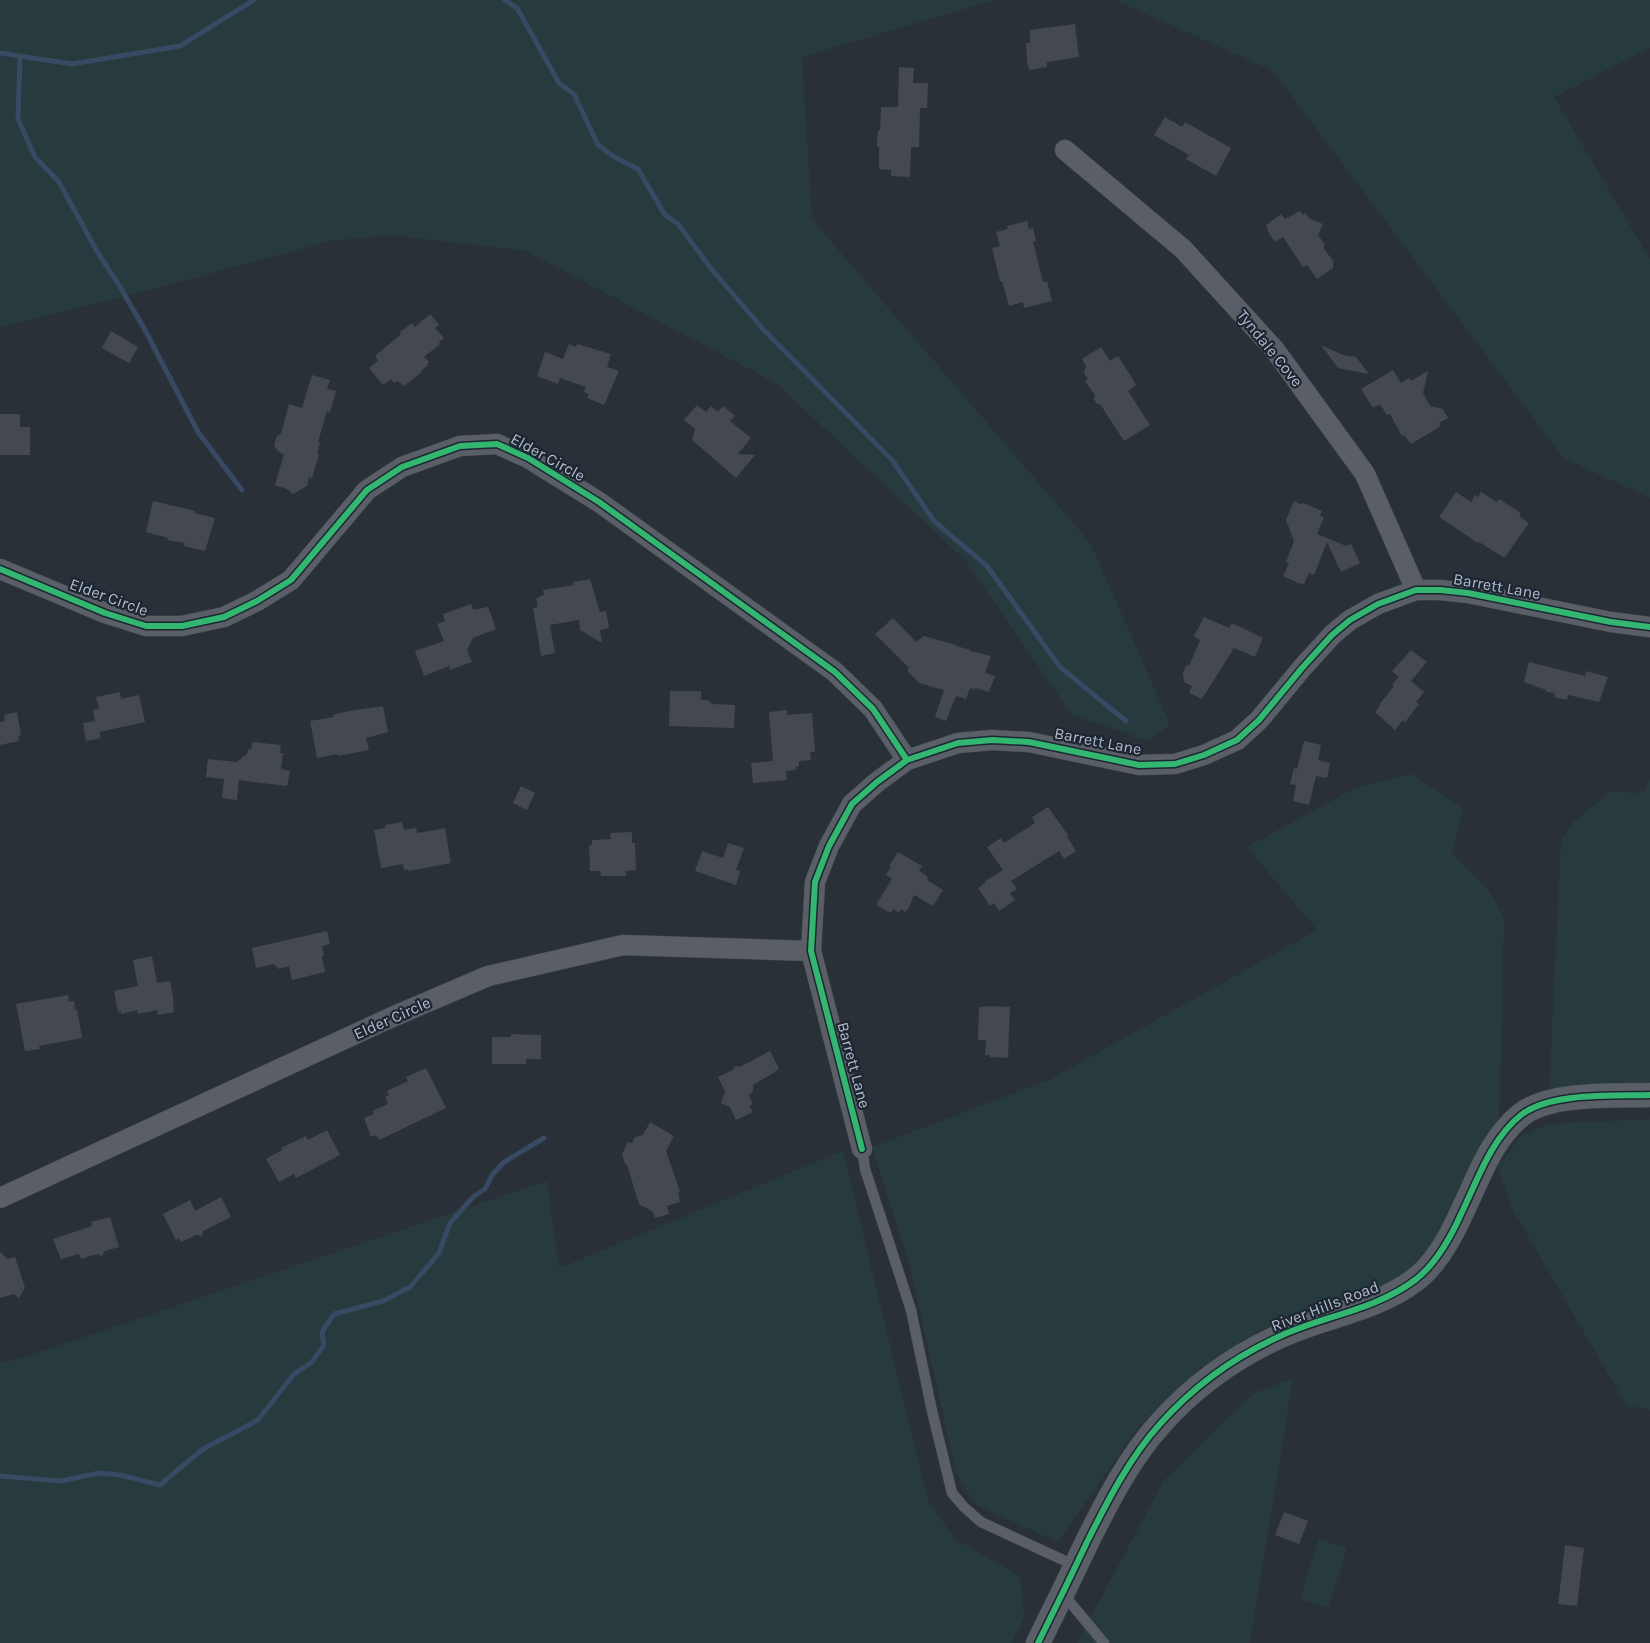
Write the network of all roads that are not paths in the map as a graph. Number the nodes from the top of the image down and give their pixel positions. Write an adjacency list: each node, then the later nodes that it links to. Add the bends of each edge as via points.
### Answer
1 (1065, 150): 3 (street, Tyndale Cove, via 1183,249 1274,349 1365,474)
2 (0, 569): 5 (street, Elder Circle, via 104,613 146,626 182,626 224,617 291,580 367,490 402,467 460,446 497,444 528,458 599,502 835,672 873,709)
3 (1416, 590): 4 (street, Barrett Lane, via 1468,593); 5 (street, Barrett Lane, via 1378,604 1350,620 1326,642 1260,720 1237,740 1204,755 1175,764 1139,765 1029,742 992,740 958,743)
4 (1650, 627)
5 (908, 760): 6 (street, Barrett Lane, via 852,804 829,846 815,882)
6 (810, 951): 8 (street, Barrett Lane); 9 (street, Elder Circle, via 623,945 488,976)
7 (1650, 1095): 10 (street, River Hills Road, via 1568,1098 1543,1104 1522,1114 1503,1133 1489,1155 1453,1232 1437,1257 1416,1280 1373,1304 1276,1338 1212,1376 1184,1398 1158,1425 1111,1494)
8 (862, 1148): 10 (lane, via 865,1170 911,1310 952,1493 981,1522)
9 (0, 1198)
10 (1076, 1566): 11 (street, River Hills Road)
11 (1062, 1593): 12 (street, River Hills Road); 13 (lane)
12 (1038, 1643)
13 (1104, 1643)

